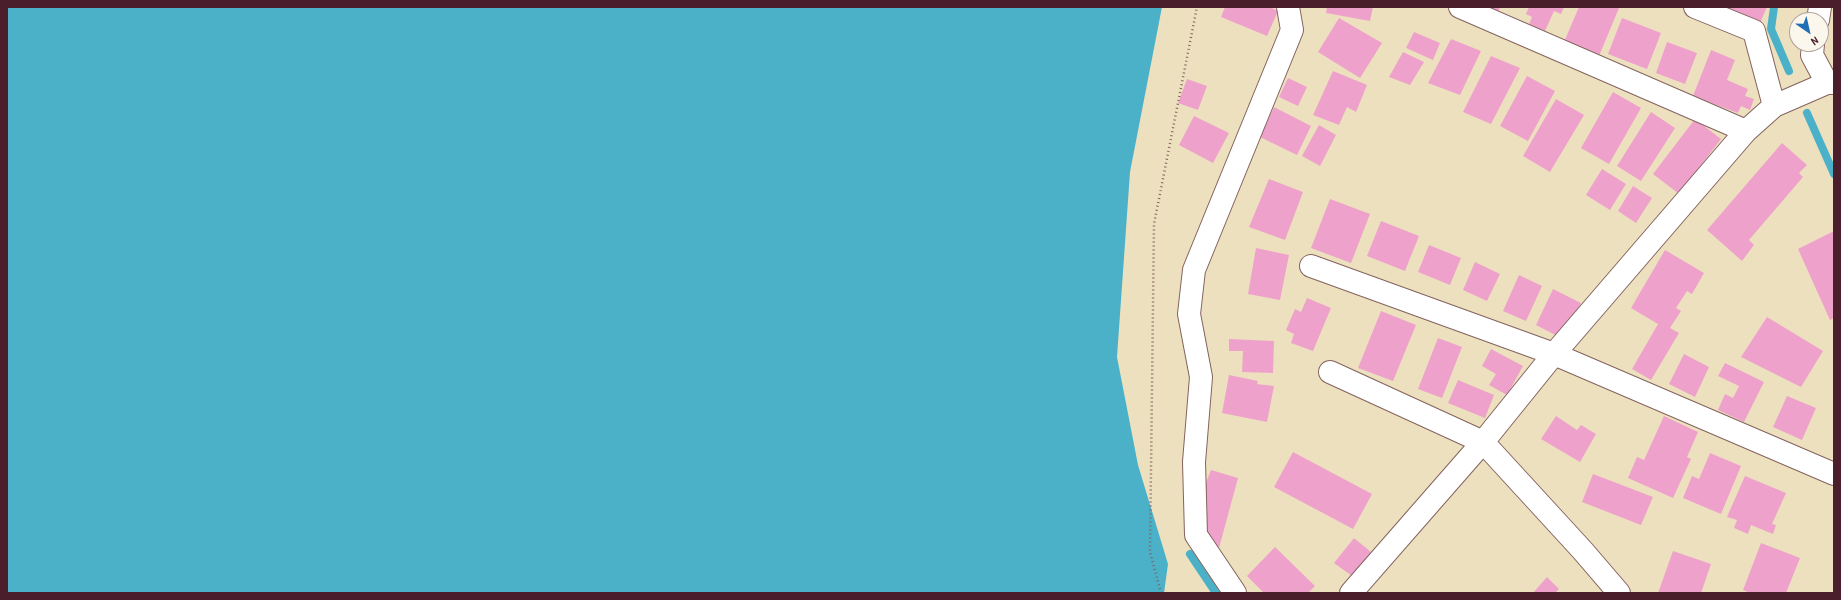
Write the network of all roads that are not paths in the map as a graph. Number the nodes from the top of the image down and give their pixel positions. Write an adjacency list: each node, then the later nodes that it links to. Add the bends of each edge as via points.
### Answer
1 (1288, 7): 13 (street, via 1292,30 1194,270 1189,314 1201,377 1194,462 1196,535)
2 (1460, 7): 7 (street)
3 (1695, 7): 6 (street, via 1754,31)
4 (1812, 52): 5 (street)
5 (1831, 83): 6 (street)
6 (1774, 106): 7 (street)
7 (1746, 131): 9 (street)
8 (1311, 266): 9 (street)
9 (1554, 354): 11 (street); 12 (street)
10 (1330, 372): 11 (street)
11 (1483, 442): 14 (street); 15 (street)
12 (1834, 474)
13 (1235, 593)
14 (1351, 593)
15 (1619, 593)

